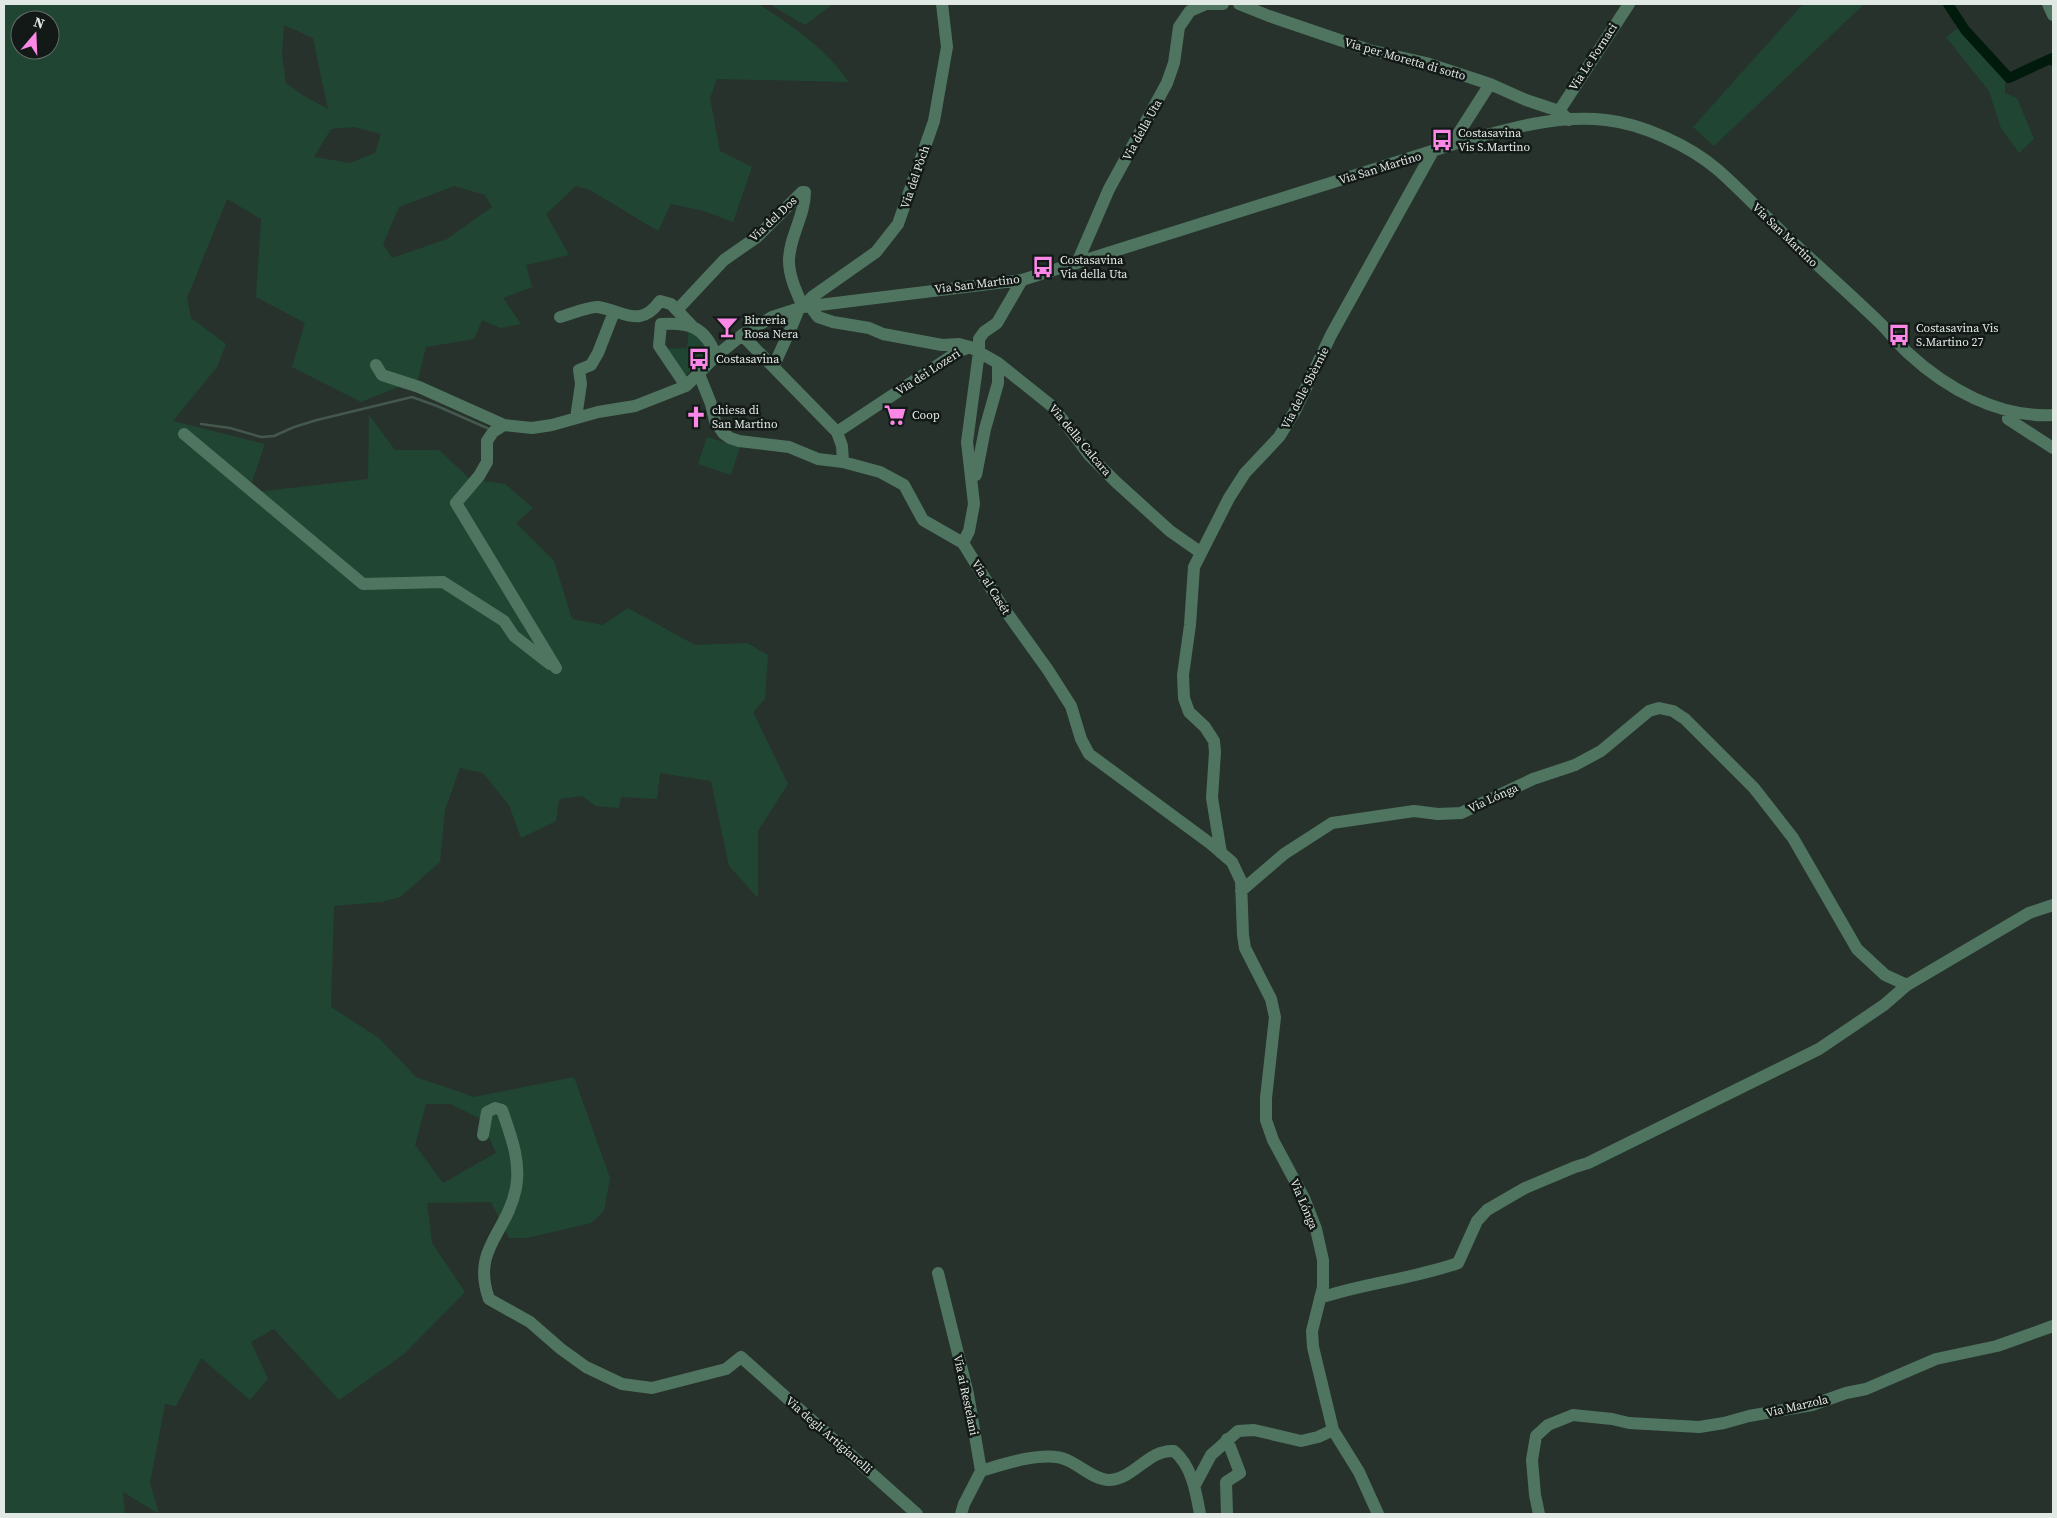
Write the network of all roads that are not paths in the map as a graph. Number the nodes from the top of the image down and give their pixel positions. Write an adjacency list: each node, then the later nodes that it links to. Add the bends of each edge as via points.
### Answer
1 (942, 4): 15 (street, Via del Pòch, via 947,47 934,121 898,224 876,252 812,296)
2 (1206, 4): 3 (street, Via della Uta); 13 (street, Via della Uta, via 1190,11 1179,27 1174,63 1167,83 1109,189)
3 (1223, 4)
4 (1239, 4): 8 (street, Via per Moretta di sotto, via 1369,50 1426,63)
5 (1629, 4): 9 (street, Via Le Fornaci)
6 (2048, 4): 7 (street)
7 (2053, 15)
8 (1490, 84): 9 (street, Via per Moretta di sotto); 11 (street)
9 (1559, 111): 10 (street, Via per Moretta di sotto)
10 (1569, 120): 11 (street, Via San Martino, via 1490,134); 28 (street, Via San Martino, via 1605,120 1633,125 1678,144 1717,169 1932,373 1953,388)
11 (1451, 146): 12 (street, Via San Martino)
12 (1433, 151): 13 (street, Via San Martino); 38 (street, Via delle Sbèrnie, via 1331,335 1295,411 1279,437 1245,474)
13 (1077, 263): 14 (street, Via San Martino)
14 (1022, 280): 15 (street, Via San Martino); 21 (street, via 997,323 984,332)
15 (804, 307): 16 (street, Via del Dos, via 794,287 789,262 804,205 802,192 757,236 724,260); 20 (street, Via San Martino, via 772,317); 21 (street, Via della Calcara, via 833,322); 25 (street)
16 (678, 309): 17 (street, via 660,301 644,316); 19 (street)
17 (614, 312): 18 (street, via 596,306); 30 (street, via 598,353 590,365 579,370 581,384)
18 (560, 318)
19 (692, 326): 22 (street, via 711,342); 27 (street, via 681,322 661,324 659,346)
20 (742, 335): 22 (street, Via San Martino); 25 (street)
21 (975, 349): 23 (street, Via della Calcara); 32 (street, Via dei Lozeri, via 959,351); 36 (street, via 968,442)
22 (716, 356): 26 (street, Via San Martino)
23 (998, 363): 36 (street, via 998,383); 38 (street, Via della Calcara, via 1053,407 1089,455 1116,482 1170,531)
24 (376, 365): 31 (street, via 382,375 419,387)
25 (774, 366): 32 (street)
26 (699, 374): 27 (street, Via San Martino); 35 (street, Via al Casét, via 715,421 722,433 730,438 789,447 818,459)
27 (686, 386): 30 (street, via 635,406)
28 (2009, 411): 29 (street, Via San Martino, via 2034,416); 34 (street, via 2008,419)
29 (2053, 415)
30 (576, 418): 31 (street, via 532,428)
31 (504, 425): 33 (street, via 487,441 487,462 456,503 556,668 514,636 504,620 443,582 363,584)
32 (837, 432): 35 (street)
33 (184, 434)
34 (2053, 448)
35 (843, 462): 37 (street, Via al Casét, via 880,472 904,485 924,520)
36 (973, 487): 37 (street, via 973,517)
37 (963, 543): 39 (street, Via al Casét, via 1071,706 1089,754)
38 (1200, 552): 39 (street, Via delle Sbèrnie, via 1194,568 1183,675 1184,698 1189,712 1214,741 1212,798)
39 (1221, 853): 40 (street, Via Lónga, via 1238,872)
40 (1241, 891): 42 (street, Via Lónga, via 1284,854 1332,823 1414,811 1461,813 1533,779 1575,765 1601,750 1649,711 1659,708 1673,711 1685,719 1754,788 1793,838 1856,949 1884,975); 45 (street, Via Lónga, via 1245,948 1271,1000 1275,1017 1266,1120 1316,1229 1323,1260)
41 (2053, 905): 42 (street, via 2030,913)
42 (1907, 985): 45 (street, via 1884,1005 1818,1049 1588,1163 1525,1188 1487,1210 1477,1221 1458,1263)
43 (482, 1135): 51 (street, Via degli Artigianelli, via 487,1112 495,1108 502,1110 518,1169 511,1206 483,1264 489,1300 530,1322 586,1367 622,1384 652,1388 726,1369 741,1357)
44 (938, 1273): 49 (street, Via ai Restelani, via 968,1394)
45 (1320, 1298): 47 (street, Via Lónga, via 1312,1331 1313,1347)
46 (2053, 1326): 56 (street, Via Marzola, via 1997,1346 1936,1359 1866,1390 1724,1424 1700,1427 1629,1423 1573,1415 1548,1425 1536,1436 1532,1460)
47 (1333, 1430): 48 (street, via 1301,1441 1254,1430 1238,1431); 55 (street, Via Lónga, via 1359,1472)
48 (1228, 1439): 50 (street, via 1211,1455); 54 (street, via 1240,1473 1226,1482)
49 (981, 1471): 50 (street, via 1050,1457 1064,1459 1092,1475 1109,1480 1125,1475 1152,1457 1174,1451 1181,1457); 52 (street)
50 (1195, 1485): 53 (street)
51 (917, 1514)
52 (961, 1514)
53 (1200, 1514)
54 (1227, 1514)
55 (1378, 1514)
56 (1539, 1514)

